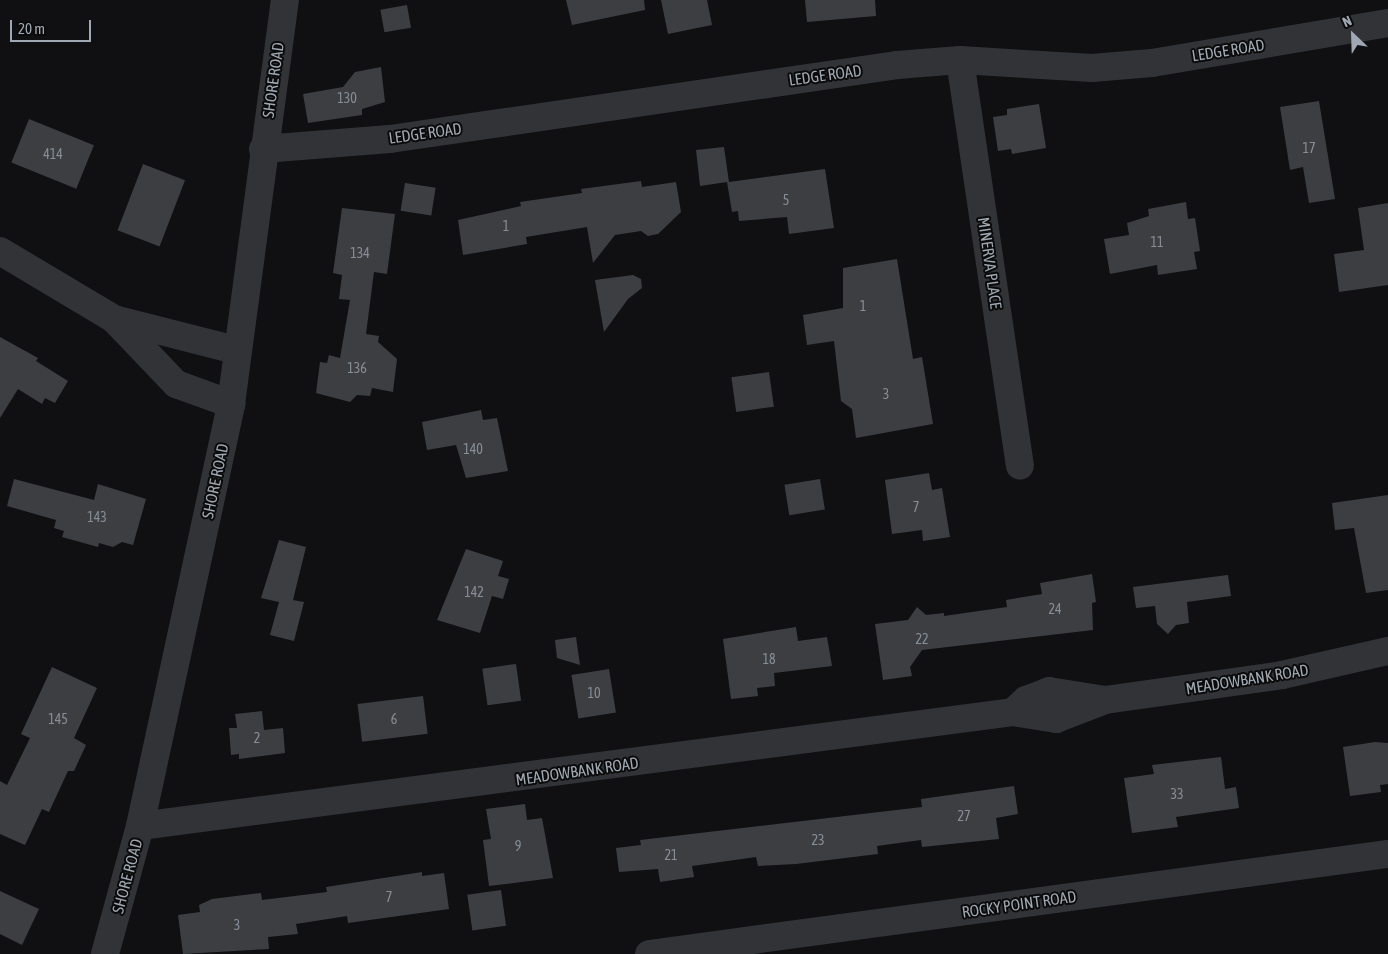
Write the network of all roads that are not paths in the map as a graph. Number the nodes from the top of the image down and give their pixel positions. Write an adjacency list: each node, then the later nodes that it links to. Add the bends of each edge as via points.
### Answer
1 (285, 0): 4 (street, SHORE ROAD)
2 (1388, 23): 3 (street, LEDGE ROAD, via 1152,63 1092,68)
3 (960, 60): 4 (street, LEDGE ROAD, via 897,65 390,139); 9 (street, MINERVA PLACE)
4 (263, 149): 7 (street, SHORE ROAD)
5 (0, 251): 6 (street)
6 (114, 319): 7 (street); 8 (street, via 176,384)
7 (236, 350): 8 (street, SHORE ROAD)
8 (231, 404): 11 (street, SHORE ROAD)
9 (1020, 466)
10 (1388, 651): 11 (street, MEADOWBANK ROAD, via 1282,675 1105,700 1056,719 1013,712)
11 (140, 826): 13 (street, SHORE ROAD)
12 (1388, 854): 14 (street, ROCKY POINT ROAD)
13 (105, 954)
14 (649, 954)

